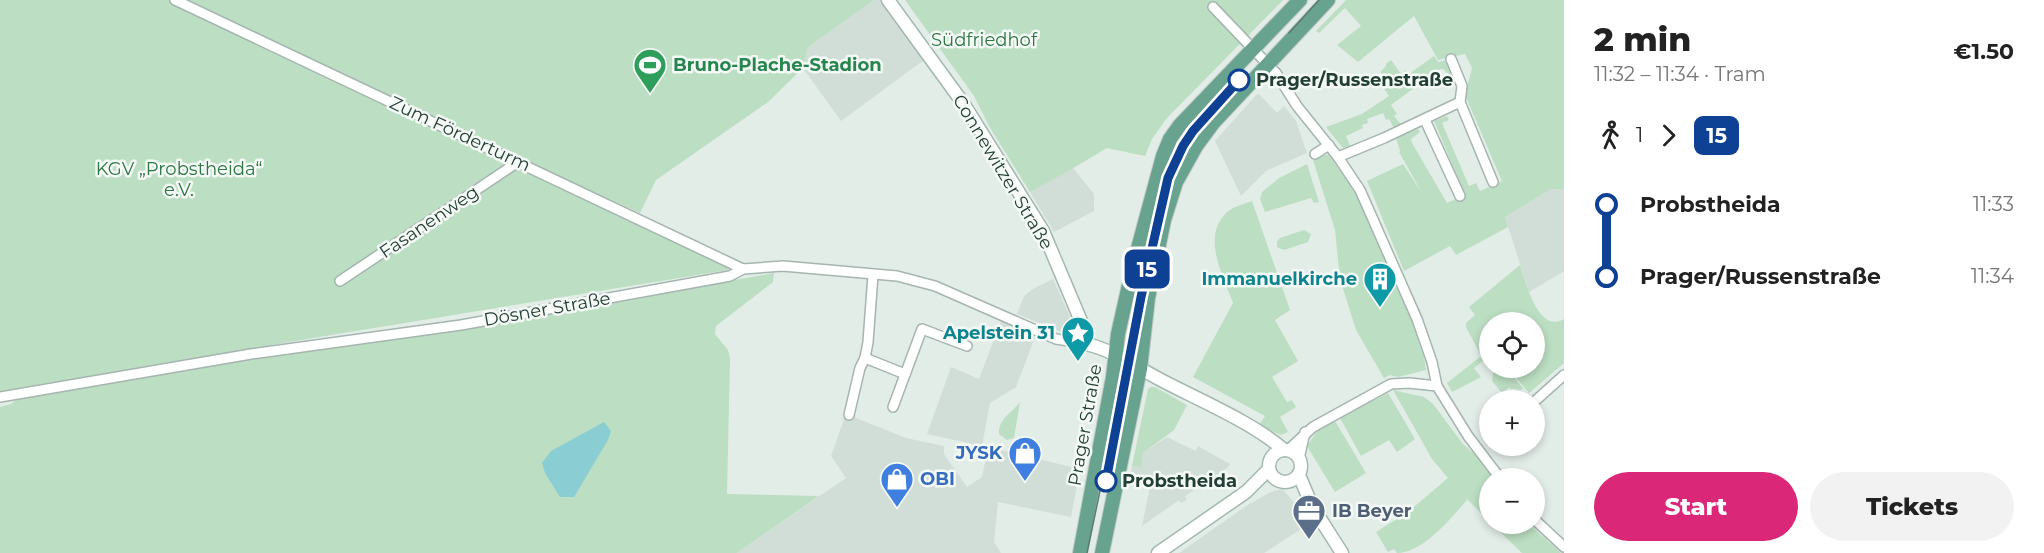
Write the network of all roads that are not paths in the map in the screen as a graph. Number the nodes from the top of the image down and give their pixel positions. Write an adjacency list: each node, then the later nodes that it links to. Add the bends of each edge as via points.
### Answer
1 (175, 0): 14 (street, Zum Förderturm)
2 (888, 0): 20 (street, Connewitzer Straße, via 963,103 1043,231 1081,321)
3 (1299, 0): 6 (main road, Prager Straße)
4 (1328, 0): 8 (main road)
5 (1213, 7): 6 (street)
6 (1253, 48): 8 (street); 22 (main road, Prager Straße, via 1170,139 1133,267)
7 (1451, 59): 9 (street, via 1462,86)
8 (1268, 64): 11 (street); 24 (main road, via 1212,123 1176,182 1164,220)
9 (1460, 102): 10 (street); 15 (street)
10 (1425, 120): 13 (street); 16 (street)
11 (1329, 145): 12 (street); 13 (street)
12 (1315, 154)
13 (1338, 157): 27 (street, via 1360,190 1417,319)
14 (518, 162): 17 (street, Zum Förderturm); 19 (street, Fasanenweg)
15 (1493, 182)
16 (1460, 196)
17 (743, 269): 18 (street, Dösner Straße, via 783,266); 29 (street, Dösner Straße, via 730,276 461,325 272,351)
18 (873, 275): 20 (street, Dösner Straße, via 897,276 935,286 1056,339); 23 (street)
19 (340, 281)
20 (1082, 343): 22 (street)
21 (967, 345): 25 (street, via 922,329)
22 (1116, 355): 24 (street); 44 (main road, Prager Straße)
23 (865, 358): 25 (street); 31 (street)
24 (1135, 366): 33 (street); 45 (main road)
25 (905, 374): 30 (street)
26 (1564, 375): 28 (street)
27 (1437, 386): 32 (street, via 1391,384); 34 (street, via 1468,436)
28 (1545, 392)
29 (0, 397)
30 (893, 407)
31 (849, 415)
32 (1305, 432): 35 (street); 36 (street)
33 (1264, 434): 35 (street); 37 (street)
34 (1479, 445)
35 (1286, 450): 36 (street); 37 (street)
36 (1299, 459): 38 (street)
37 (1271, 463): 39 (street, via 1271,474); 40 (street)
38 (1299, 475): 39 (street); 41 (street)
39 (1282, 482): 40 (street); 41 (street)
40 (1246, 492): 46 (street)
41 (1312, 506): 47 (street)
42 (1545, 529): 43 (street)
43 (1564, 547)
44 (1080, 553)
45 (1102, 553)
46 (1158, 553)
47 (1342, 553)

